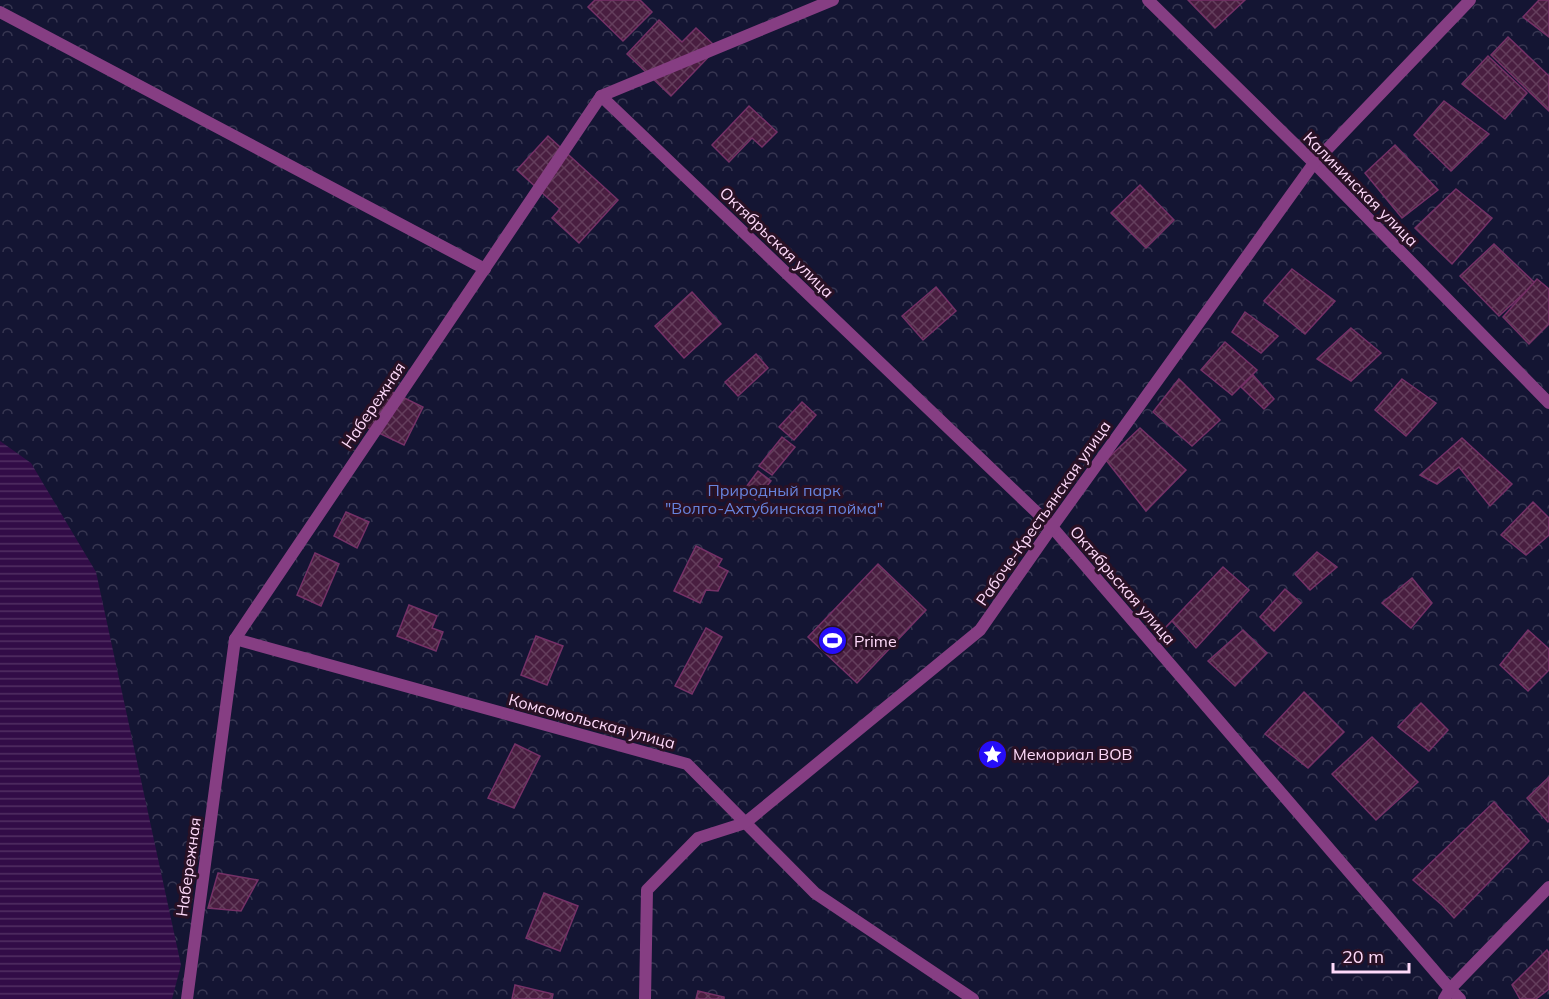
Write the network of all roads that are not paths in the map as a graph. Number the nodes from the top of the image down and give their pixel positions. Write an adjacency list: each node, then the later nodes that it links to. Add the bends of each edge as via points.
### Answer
1 (833, 0): 5 (street)
2 (1148, 0): 6 (street, Калининская улица)
3 (1470, 0): 6 (street, Рабоче-Крестьянская улица)
4 (0, 12): 7 (street)
5 (602, 96): 7 (street, Набережная); 9 (street, Октябрьская улица)
6 (1314, 164): 8 (street, Калининская улица); 9 (street, Рабоче-Крестьянская улица)
7 (485, 269): 10 (street, Набережная)
8 (1549, 403)
9 (1052, 527): 11 (street, Рабоче-Крестьянская улица, via 980,630); 13 (street, Октябрьская улица)
10 (235, 639): 11 (street, Комсомольская улица, via 687,765); 14 (street, Набережная)
11 (745, 823): 15 (street, Рабоче-Крестьянская улица, via 698,838 647,890); 16 (street, Комсомольская улица, via 815,893)
12 (1549, 887): 13 (street)
13 (1447, 994): 17 (street, Октябрьская улица)
14 (187, 999)
15 (645, 999)
16 (973, 999)
17 (1460, 999)

